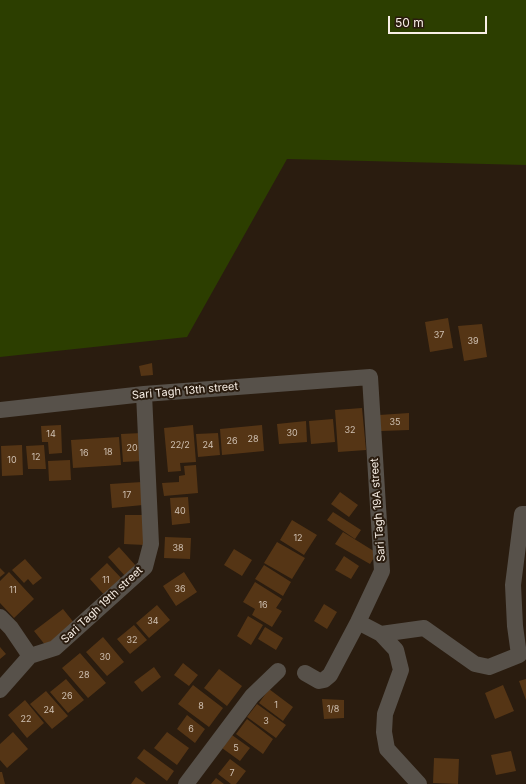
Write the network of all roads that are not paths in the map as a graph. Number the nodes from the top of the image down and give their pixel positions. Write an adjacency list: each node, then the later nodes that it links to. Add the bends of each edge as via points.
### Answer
1 (370, 377): 2 (street, Sari Tagh 13th street); 6 (street, Sari Tagh 19A street, via 382,572)
2 (144, 394): 3 (street, Sari Tagh 13th street); 9 (street, Sari Tagh 19th street, via 151,544 145,568 55,648)
3 (0, 410)
4 (526, 514): 7 (street, via 522,514 513,585)
5 (0, 617): 9 (street, via 11,628)
6 (358, 622): 8 (street); 11 (street, Sari Tagh 19A street, via 329,676 319,681)
7 (521, 624): 8 (street, via 519,655 489,667 475,664 424,628)
8 (381, 634): 14 (street, via 396,650 401,670 385,714 384,732 387,749)
9 (30, 656): 12 (street)
10 (278, 671): 13 (street, via 252,696)
11 (305, 673)
12 (0, 690)
13 (186, 784)
14 (419, 784)

